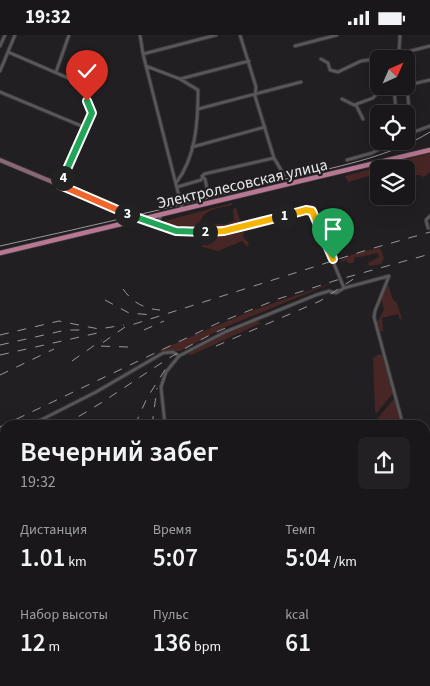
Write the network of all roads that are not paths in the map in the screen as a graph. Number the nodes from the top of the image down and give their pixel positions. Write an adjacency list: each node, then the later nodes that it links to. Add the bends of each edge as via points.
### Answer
1 (5, 35): 11 (street)
2 (15, 35): 14 (street)
3 (69, 35): 21 (street)
4 (140, 35): 15 (street)
5 (216, 35): 15 (street)
6 (240, 35): 18 (street)
7 (337, 35): 9 (street)
8 (400, 35): 12 (street)
9 (295, 46)
10 (430, 46): 13 (street)
11 (0, 47)
12 (400, 50)
13 (413, 50)
14 (8, 52): 20 (street); 21 (street)
15 (143, 53): 19 (street)
16 (321, 59): 17 (street, via 328,63 330,70 338,73)
17 (370, 60)
18 (249, 61): 22 (street); 28 (street)
19 (146, 66): 22 (street); 47 (street)
20 (0, 71)
21 (56, 72): 26 (street)
22 (180, 79): 33 (street, via 198,90)
23 (430, 80): 25 (street)
24 (301, 82): 28 (street)
25 (415, 83)
26 (89, 87)
27 (0, 92): 35 (street)
28 (256, 92): 33 (street); 36 (street)
29 (375, 95): 32 (street)
30 (342, 99): 32 (street)
31 (87, 101): 35 (street, via 92,113)
32 (356, 105): 34 (street)
33 (198, 109): 39 (street)
34 (363, 119)
35 (84, 127): 48 (street)
36 (265, 127): 39 (street); 42 (street)
37 (430, 127): 38 (street)
38 (415, 132)
39 (192, 147): 47 (street, via 188,163)
40 (430, 149): 51 (main road, Электролесовская улица)
41 (378, 150): 44 (street)
42 (274, 158): 45 (street); 46 (street)
43 (0, 160): 48 (street)
44 (347, 160)
45 (284, 175)
46 (202, 176): 49 (street, via 201,180); 50 (street)
47 (176, 183): 49 (street)
48 (60, 185): 54 (street)
49 (177, 187): 51 (street)
50 (208, 193)
51 (183, 210): 52 (main road, Электролесовская улица)
52 (162, 215): 54 (main road, Электролесовская улица); 55 (street, via 158,220)
53 (430, 216): 56 (street, via 426,220)
54 (141, 219): 55 (street); 57 (main road, Электролесовская улица)
55 (162, 226): 58 (street, via 187,233 224,231 312,211)
56 (428, 228)
57 (0, 253)
58 (344, 288): 59 (street, via 336,293 329,291 316,295 225,332); 62 (street, via 389,276 374,317)
59 (179, 355): 60 (street, via 163,353); 61 (street, via 166,372 161,387)
60 (41, 420)
61 (165, 420)
62 (402, 420)

